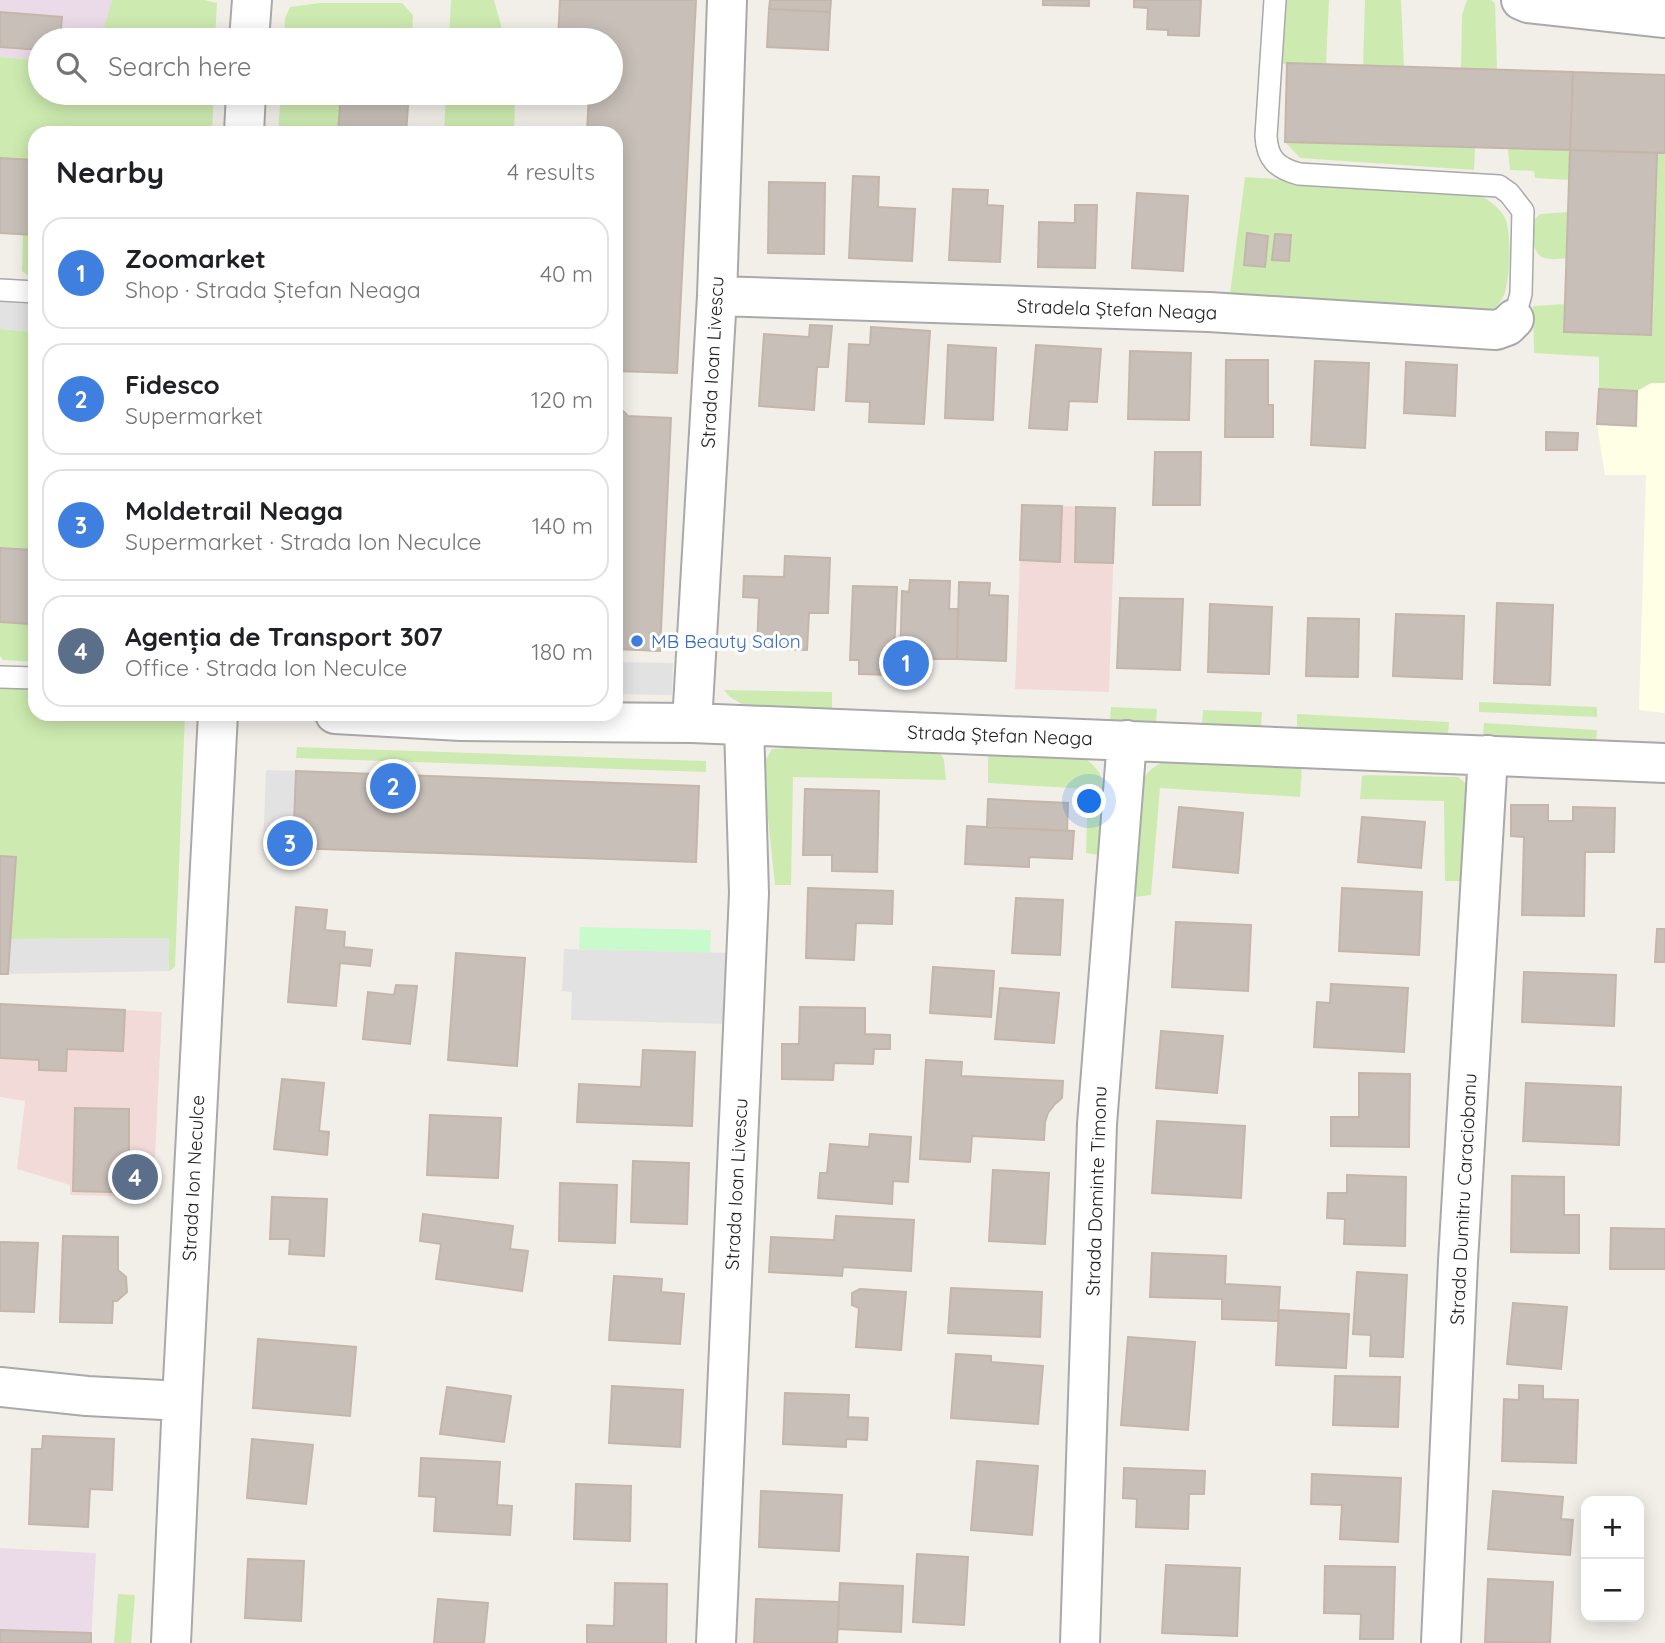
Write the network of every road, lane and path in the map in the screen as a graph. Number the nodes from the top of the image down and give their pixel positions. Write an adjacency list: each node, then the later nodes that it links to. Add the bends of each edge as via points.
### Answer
1 (252, 0): 6 (street)
2 (727, 0): 11 (street, Strada Ioan Livescu)
3 (1275, 0): 12 (lane, via 1266,136 1271,158 1299,174 1499,186 1523,211 1521,294)
4 (1521, 0): 5 (street)
5 (1665, 18)
6 (250, 28)
7 (245, 105): 8 (street)
8 (244, 126)
9 (0, 290): 10 (lane)
10 (28, 292)
11 (717, 296): 12 (street, Stradela Ștefan Neaga, via 1209,312 1496,330); 17 (street, Strada Ioan Livescu)
12 (1514, 319)
13 (0, 677): 14 (lane)
14 (28, 678)
15 (218, 721): 23 (street, Strada Ion Neculce)
16 (461, 721): 17 (street, Strada Ștefan Neaga)
17 (692, 723): 18 (street, Strada Ștefan Neaga)
18 (744, 726): 19 (street, Strada Ștefan Neaga); 25 (street, Strada Ioan Livescu, via 750,893)
19 (1127, 740): 20 (street, Strada Ștefan Neaga); 26 (street, Strada Dominte Timonu, via 1097,1124)
20 (1488, 755): 21 (street, Strada Ștefan Neaga); 27 (street, Strada Dumitru Caraciobanu)
21 (1665, 763)
22 (0, 1387): 23 (street)
23 (182, 1401): 24 (street, Strada Ion Neculce)
24 (172, 1643)
25 (716, 1643)
26 (1080, 1643)
27 (1441, 1643)

